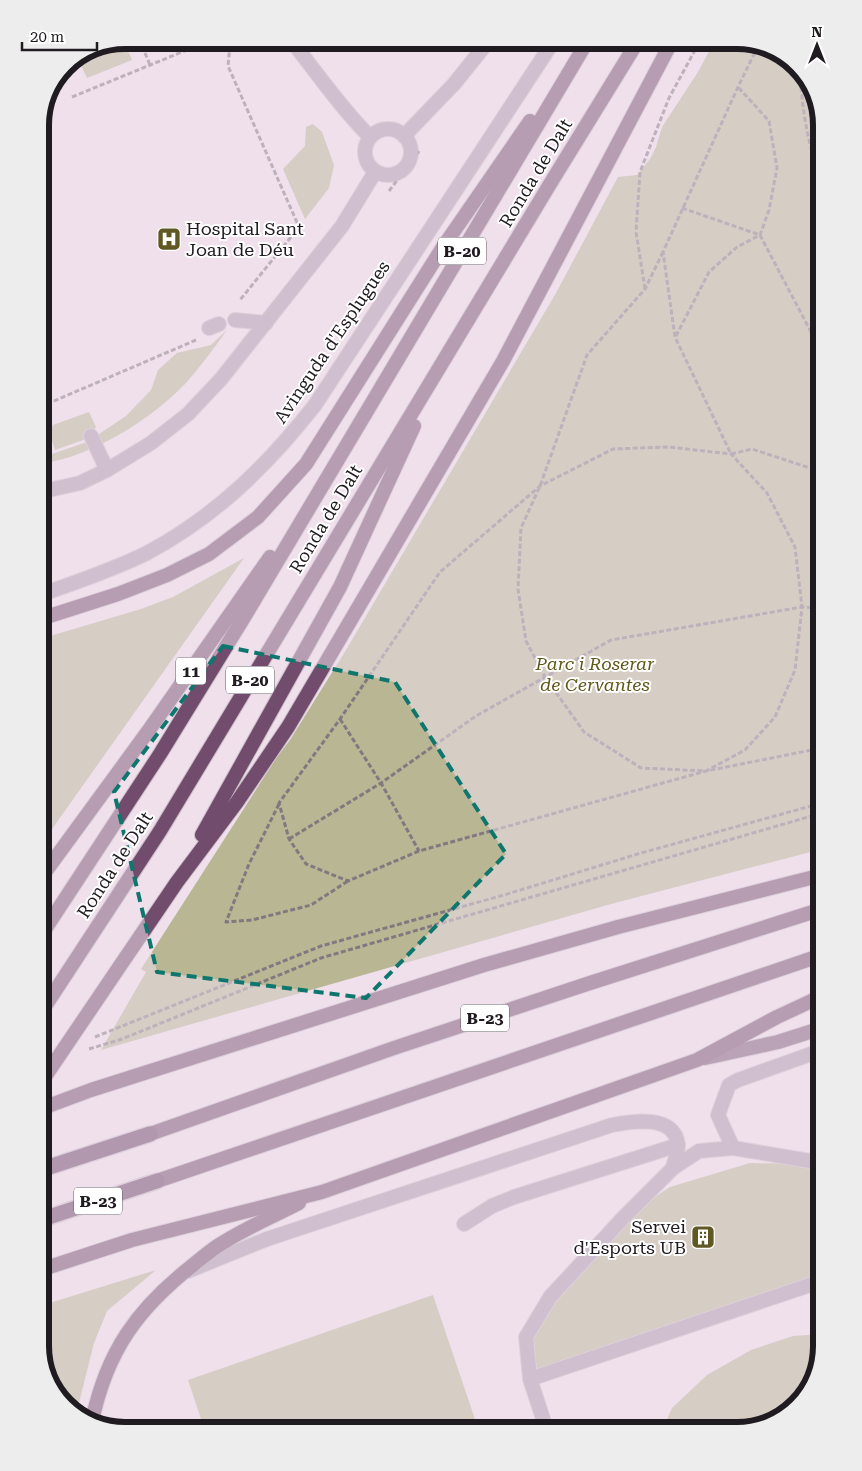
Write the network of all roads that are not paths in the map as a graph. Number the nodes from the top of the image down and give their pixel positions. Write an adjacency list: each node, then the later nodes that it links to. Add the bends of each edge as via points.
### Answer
1 (298, 49): 9 (street, via 350,117)
2 (482, 49): 8 (street)
3 (548, 49): 18 (street, Avinguda d'Esplugues, via 289,438 238,491 177,536 115,567)
4 (581, 49): 19 (highway, via 443,247 306,464 258,517 209,554 168,575)
5 (582, 49): 15 (highway, Ronda de Dalt / B-20)
6 (633, 49): 13 (highway, Ronda de Dalt / B-20)
7 (668, 49): 22 (highway, via 503,360 398,541 288,727)
8 (404, 136): 9 (street, via 388,129); 10 (street, via 411,151 405,168 390,176)
9 (370, 137): 10 (street, via 364,155 368,166)
10 (375, 172): 12 (street, via 342,226)
11 (235, 320): 12 (street)
12 (266, 323): 16 (street, via 188,414 151,443)
13 (439, 370): 22 (highway, via 340,587); 26 (highway, Ronda de Dalt / B-20, via 160,831)
14 (91, 436): 16 (street)
15 (338, 460): 20 (highway, 11); 24 (highway, Ronda de Dalt / B-20, via 160,754)
16 (107, 470): 17 (street, via 80,482)
17 (49, 490)
18 (49, 592)
19 (49, 615)
20 (49, 867)
21 (813, 877): 32 (highway, via 484,965)
22 (177, 882): 31 (highway, bridge)
23 (813, 912): 33 (highway, B-23, via 394,1048)
24 (49, 923)
25 (813, 958): 39 (highway, B-23)
26 (49, 1000)
27 (813, 1000): 30 (highway, via 776,1016)
28 (813, 1031): 30 (main road)
29 (813, 1053): 35 (street, via 728,1085 718,1116)
30 (697, 1060): 40 (highway)
31 (49, 1071)
32 (49, 1105)
33 (150, 1134): 37 (highway, B-23)
34 (678, 1145): 38 (street); 42 (street, via 514,1197 492,1206); 44 (street, via 672,1130 662,1124 629,1122 612,1125 267,1239)
35 (733, 1148): 36 (street); 38 (street, via 700,1151)
36 (813, 1161)
37 (49, 1167)
38 (673, 1168): 46 (street, via 550,1297 526,1337)
39 (157, 1181): 41 (highway, B-23)
40 (322, 1192): 43 (highway, via 132,1240); 44 (highway, via 223,1242)
41 (49, 1217)
42 (464, 1224)
43 (49, 1267)
44 (181, 1275): 47 (highway, via 148,1305 127,1330 109,1366)
45 (813, 1284): 46 (street)
46 (530, 1379): 48 (street)
47 (93, 1415)
48 (544, 1422)

